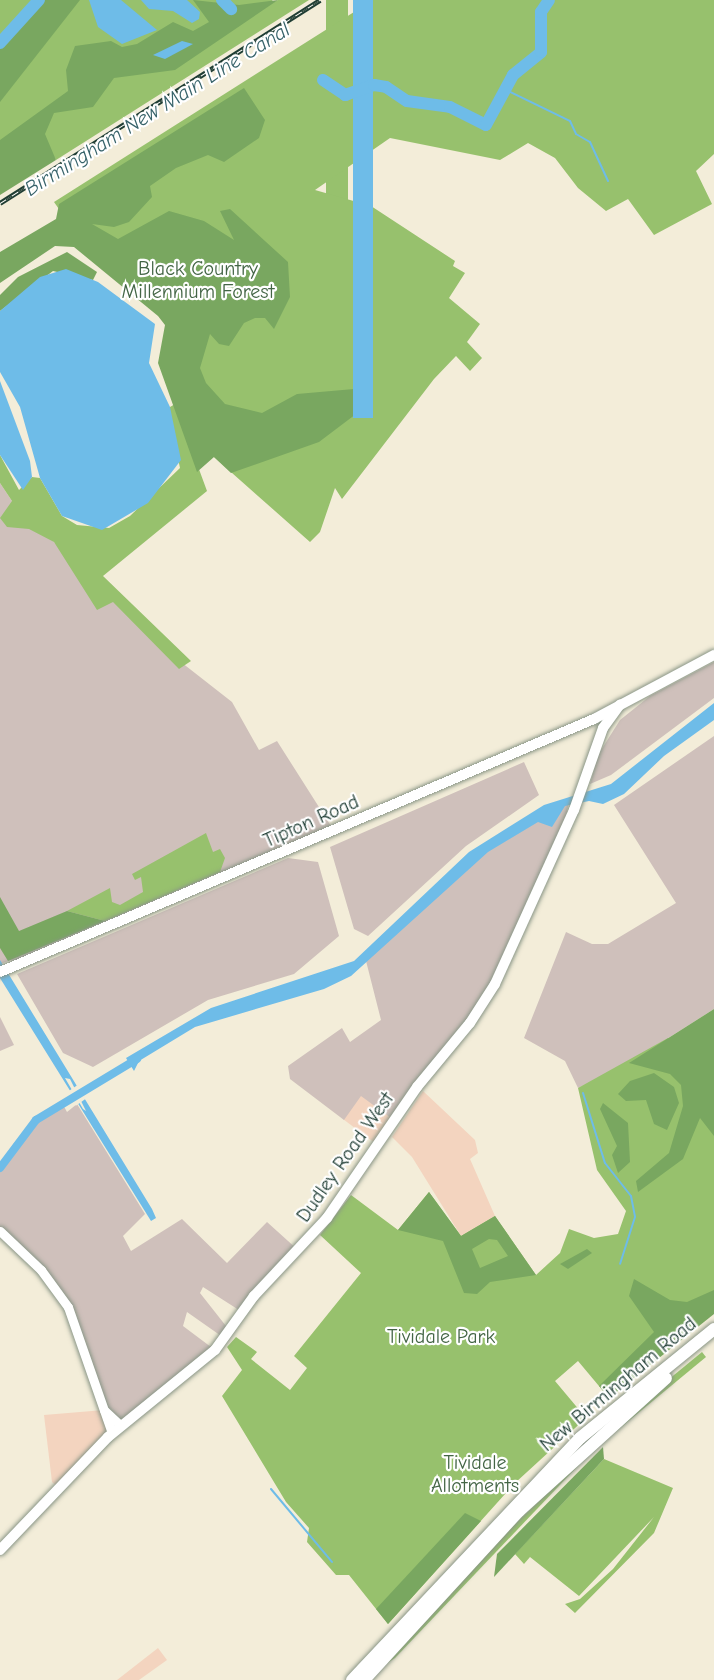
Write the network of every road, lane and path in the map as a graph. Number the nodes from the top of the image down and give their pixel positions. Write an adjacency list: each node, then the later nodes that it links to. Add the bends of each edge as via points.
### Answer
1 (714, 655): 2 (main road, Tipton Road)
2 (643, 692): 3 (main road, Tipton Road); 6 (main road)
3 (620, 705): 4 (main road, Tipton Road); 5 (main road)
4 (594, 719): 5 (main road); 7 (main road, Tipton Road)
5 (603, 729): 6 (main road)
6 (592, 755): 11 (main road, Dudley Road West, via 574,810 487,998 417,1087 347,1191 215,1350)
7 (0, 972)
8 (0, 1231): 11 (street, via 41,1270 68,1307 104,1410)
9 (714, 1329): 13 (highway, New Birmingham Road, via 572,1446)
10 (714, 1340): 14 (highway, New Birmingham Road, via 589,1444 519,1511)
11 (116, 1429): 12 (main road, Dudley Road West)
12 (0, 1550)
13 (352, 1680)
14 (364, 1680)

